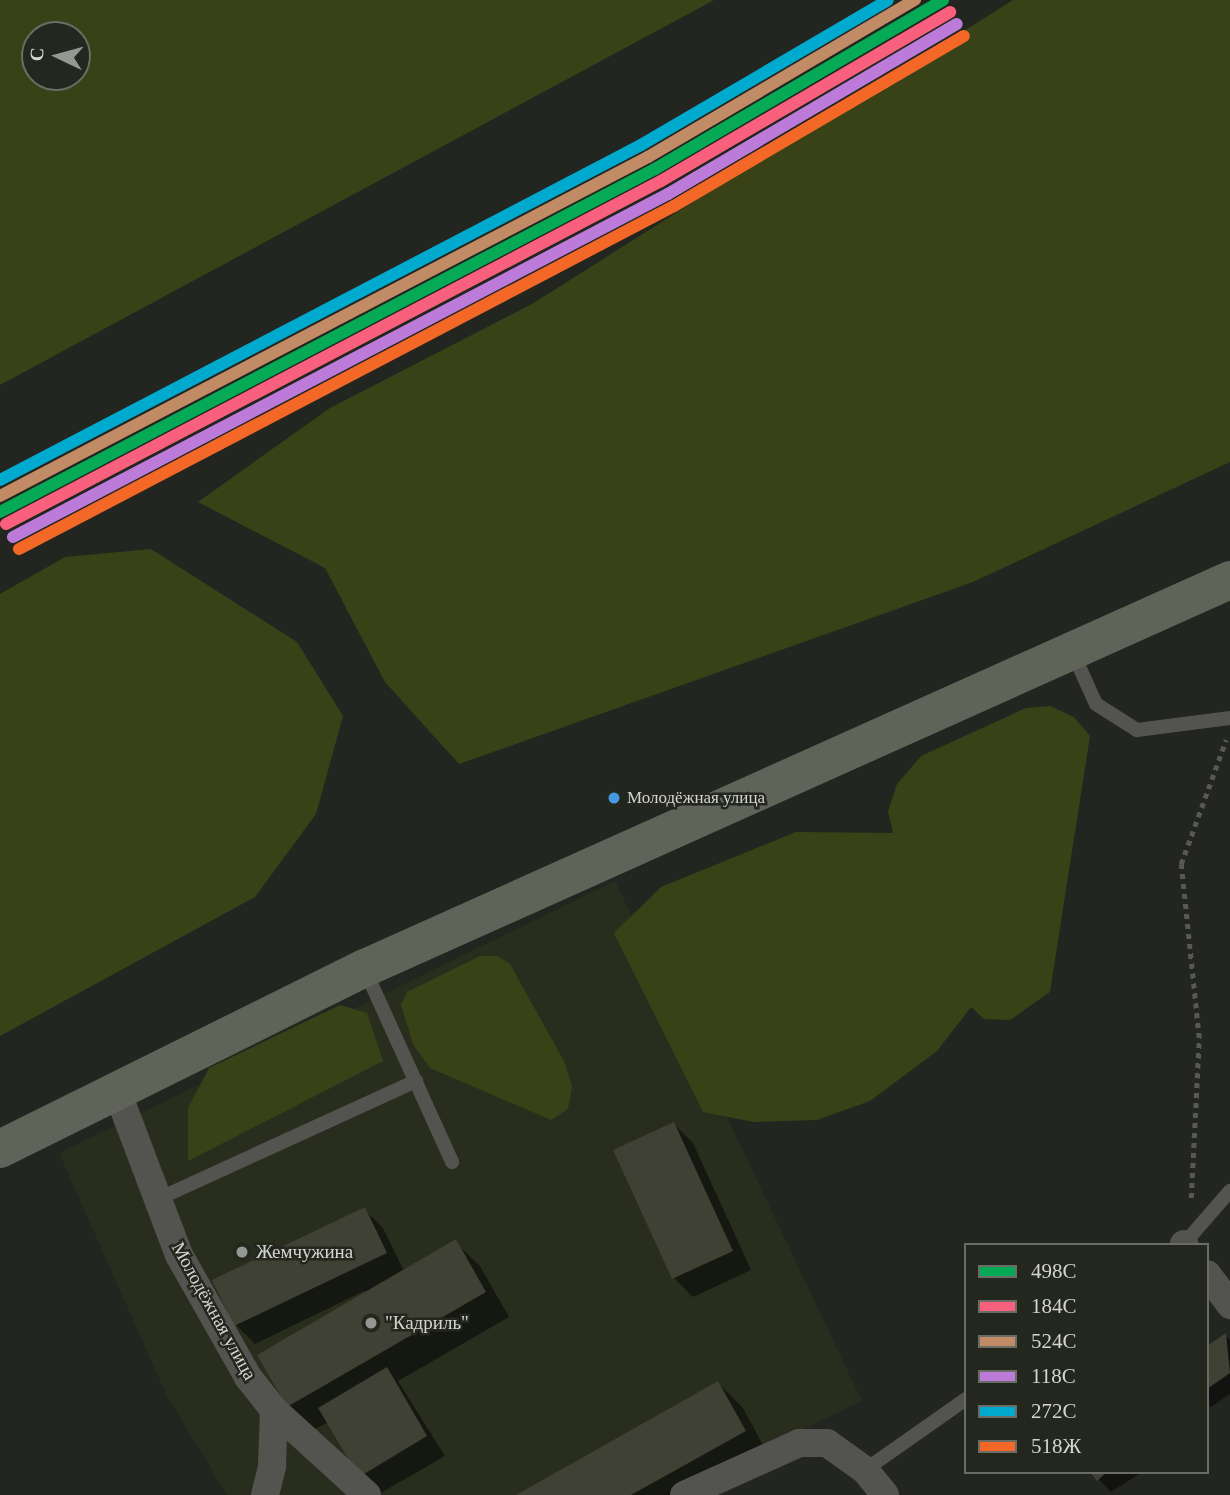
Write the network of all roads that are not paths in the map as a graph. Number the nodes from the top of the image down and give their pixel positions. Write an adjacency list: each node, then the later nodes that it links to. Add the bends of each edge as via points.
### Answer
1 (1230, 580): 2 (main road)
2 (1071, 649): 3 (lane, via 1096,704 1137,730); 4 (main road)
3 (1230, 718)
4 (365, 968): 5 (lane); 6 (main road)
5 (416, 1082): 8 (lane); 10 (lane)
6 (117, 1091): 7 (main road); 10 (street, Молодёжная улица)
7 (0, 1149)
8 (452, 1163)
9 (1230, 1191): 11 (lane)
10 (158, 1199): 15 (street, Молодёжная улица, via 179,1255 248,1377)
11 (1186, 1243)
12 (1209, 1277): 13 (street)
13 (1230, 1305)
14 (964, 1400): 16 (lane)
15 (274, 1410): 17 (street, via 272,1466); 18 (street, Молодёжная улица)
16 (865, 1470): 19 (street, via 827,1443 799,1443); 20 (street)
17 (265, 1495)
18 (367, 1495)
19 (684, 1495)
20 (885, 1495)

